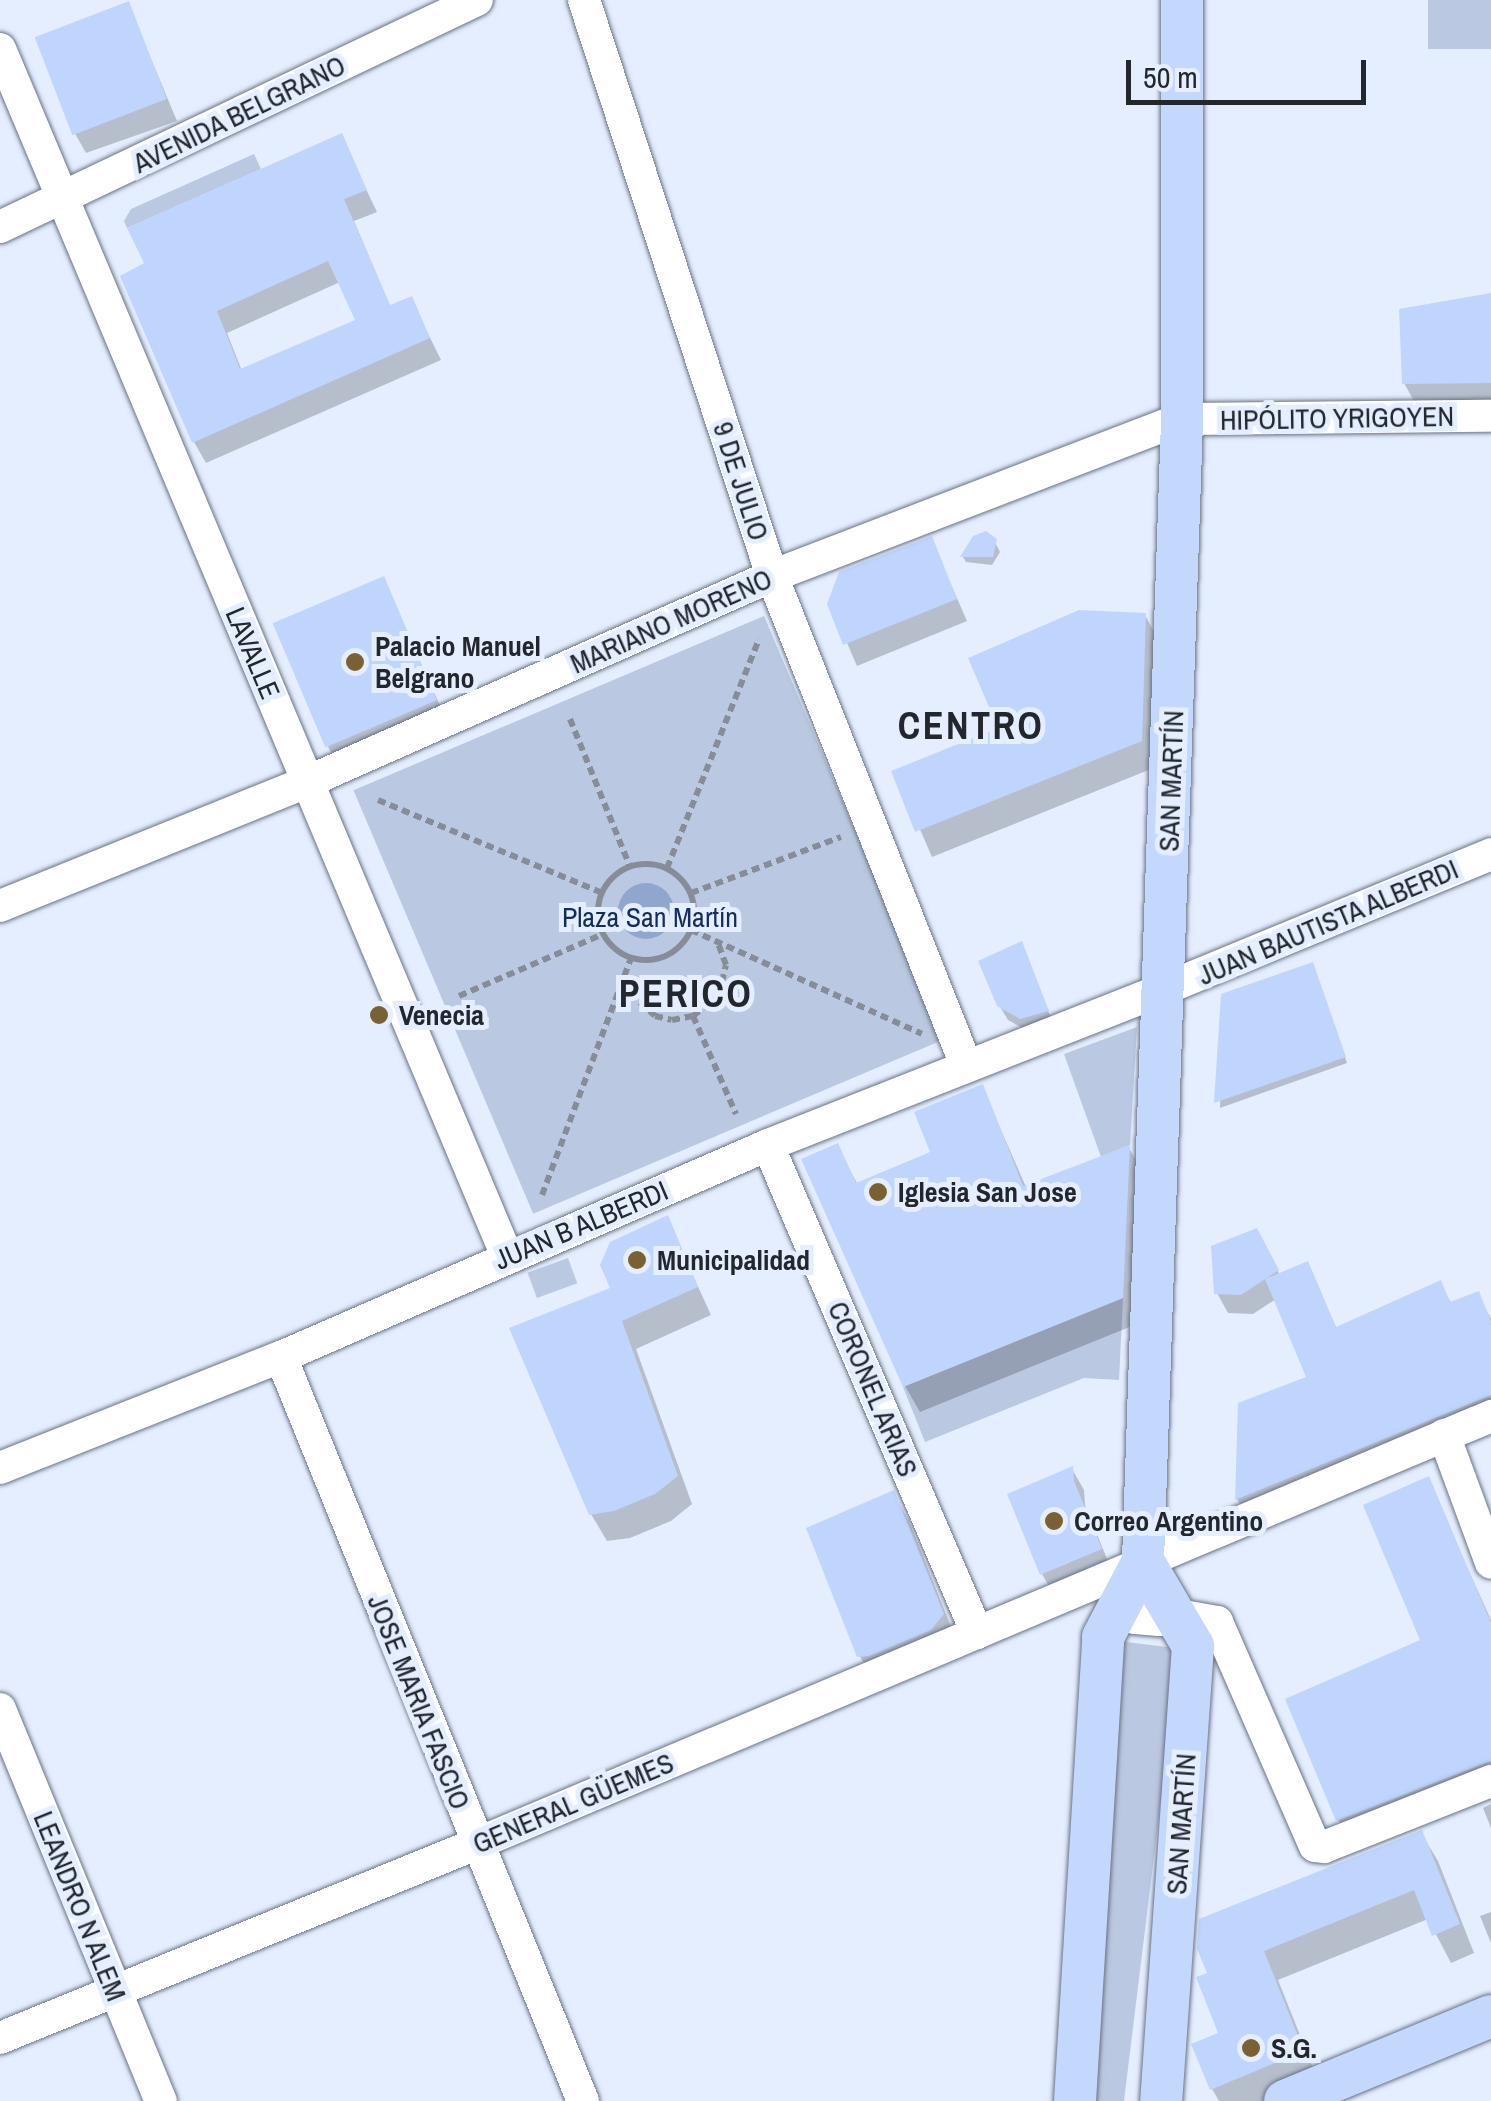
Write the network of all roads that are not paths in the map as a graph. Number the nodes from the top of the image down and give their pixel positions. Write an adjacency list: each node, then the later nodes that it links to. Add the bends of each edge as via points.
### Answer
1 (478, 0): 5 (street, AVENIDA BELGRANO)
2 (584, 0): 9 (street, 9 DE JULIO)
3 (1182, 0): 8 (main road, SAN MARTÍN)
4 (0, 49): 5 (street, LAVALLE)
5 (64, 198): 6 (street, AVENIDA BELGRANO); 10 (street, LAVALLE)
6 (0, 226)
7 (1491, 416): 8 (street, HIPÓLITO YRIGOYEN)
8 (1182, 419): 9 (street, MARIANO MORENO); 13 (main road, SAN MARTÍN)
9 (772, 576): 10 (street, MARIANO MORENO); 14 (street, 9 DE JULIO)
10 (307, 782): 12 (street, MARIANO MORENO); 16 (street, LAVALLE)
11 (1491, 854): 13 (street, JUAN BAUTISTA ALBERDI)
12 (0, 906)
13 (1164, 990): 14 (street, JUAN B ALBERDI); 21 (main road, SAN MARTÍN)
14 (966, 1065): 15 (street, JUAN B ALBERDI)
15 (768, 1145): 16 (street, JUAN B ALBERDI); 25 (street, CORONEL ARIAS)
16 (507, 1256): 17 (street, JUAN B ALBERDI)
17 (281, 1356): 20 (street, JUAN B ALBERDI); 28 (street, JOSE MARIA FASCIO)
18 (1491, 1416): 19 (street, GENERAL GÜEMES)
19 (1444, 1435): 21 (street, GENERAL GÜEMES); 22 (street)
20 (0, 1468)
21 (1143, 1562): 23 (main road, SAN MARTÍN); 24 (main road, SAN MARTÍN); 25 (street, GENERAL GÜEMES)
22 (1491, 1563)
23 (1120, 1612): 24 (street, via 1159,1620); 34 (main road, SAN MARTÍN, via 1103,1637)
24 (1172, 1614): 27 (street, via 1218,1622 1316,1846); 35 (main road, SAN MARTÍN, via 1194,1646)
25 (977, 1633): 28 (street, GENERAL GÜEMES)
26 (0, 1709): 29 (street, LEANDRO N ALEM)
27 (1491, 1781)
28 (476, 1844): 29 (street, GENERAL GÜEMES); 33 (street, JOSE MARIA FASCIO)
29 (114, 1992): 31 (street, GENERAL GÜEMES); 32 (street, LEANDRO N ALEM)
30 (1491, 2016): 36 (main road)
31 (0, 2038)
32 (161, 2101)
33 (583, 2101)
34 (1075, 2101)
35 (1161, 2101)
36 (1286, 2101)

